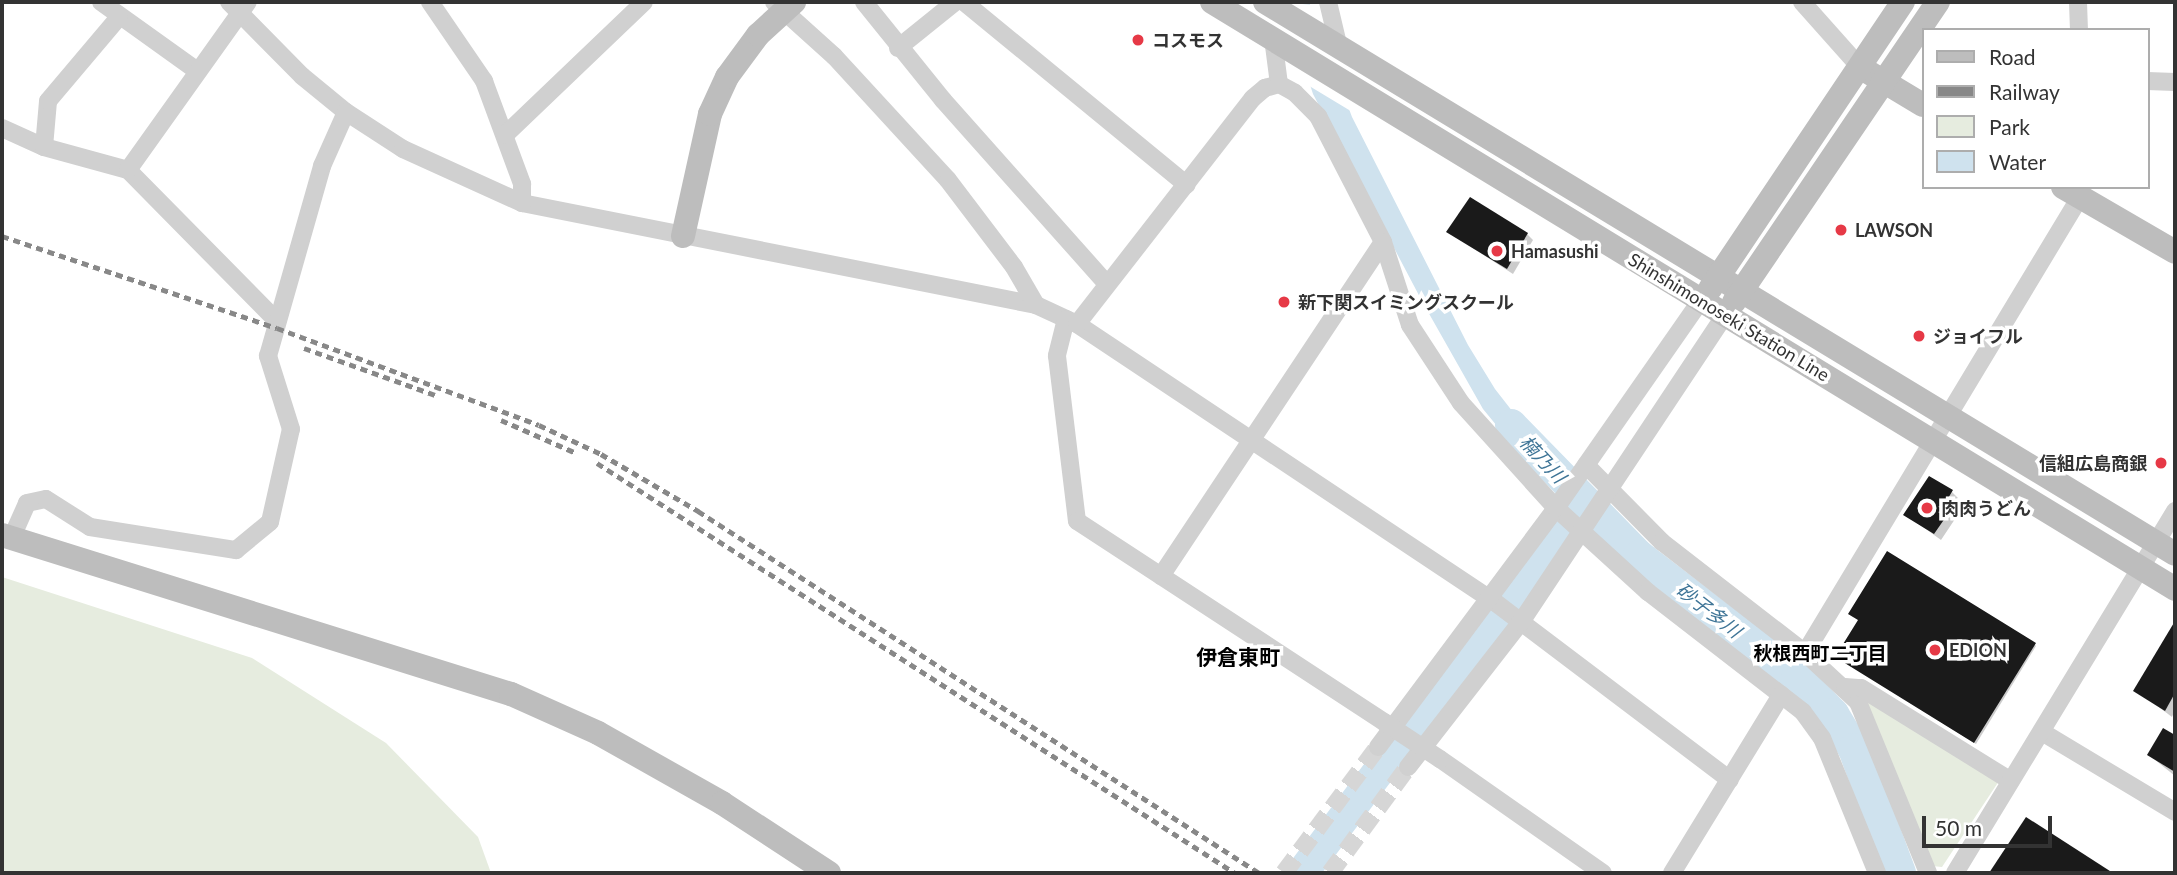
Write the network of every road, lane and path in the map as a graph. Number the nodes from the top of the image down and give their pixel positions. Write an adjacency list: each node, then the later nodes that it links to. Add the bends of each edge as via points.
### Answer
1 (101, 2): 16 (street)
2 (430, 2): 30 (street, via 484,81)
3 (644, 2): 30 (street)
4 (864, 2): 20 (street)
5 (955, 2): 20 (street)
6 (964, 2): 33 (street)
7 (1212, 2): 18 (main road, Shinshimonoseki Station Line)
8 (1328, 2): 19 (street)
9 (1802, 2): 21 (street)
10 (1903, 2): 21 (main road)
11 (1938, 2): 23 (main road)
12 (2078, 2): 17 (street)
13 (784, 4): 36 (main road, via 727,77 710,114); 43 (street, via 948,180 1014,267)
14 (1269, 4): 19 (main road, Shinshimonoseki Station Line)
15 (239, 5): 22 (street); 28 (street, via 302,76)
16 (119, 17): 22 (street); 31 (street, via 48,101)
17 (2079, 28)
18 (1277, 41): 26 (street); 42 (main road, Shinshimonoseki Station Line)
19 (1338, 47): 39 (main road, Shinshimonoseki Station Line)
20 (898, 48): 40 (street)
21 (1859, 66): 23 (main road); 39 (main road)
22 (196, 70): 32 (street)
23 (1881, 80): 27 (main road); 41 (main road)
24 (2149, 81): 25 (street)
25 (2175, 82)
26 (1279, 84): 33 (street, via 1265,88 1253,99); 37 (street, via 1308,102 1318,116)
27 (1922, 104)
28 (346, 112): 35 (street, via 403,149); 45 (street, via 321,166)
29 (2, 128): 31 (street)
30 (505, 135): 35 (street, via 522,184)
31 (44, 147): 32 (street)
32 (128, 170): 45 (street)
33 (1187, 185): 40 (street)
34 (2071, 192): 38 (main road); 47 (street)
35 (522, 203): 36 (street)
36 (683, 236): 43 (street)
37 (1383, 242): 48 (street); 52 (street, via 1417,337 1461,403)
38 (2175, 252)
39 (1719, 275): 41 (main road, Shinshimonoseki Station Line); 42 (main road)
40 (1107, 284): 46 (street)
41 (1742, 290): 44 (main road); 47 (main road, Shinshimonoseki Station Line)
42 (1701, 300): 44 (main road, Shinshimonoseki Station Line); 50 (street)
43 (1036, 305): 46 (street)
44 (1726, 314): 49 (main road, Shinshimonoseki Station Line); 51 (street)
45 (276, 320): 55 (street, via 268,356 291,429 270,523 236,550 90,527 46,499 27,503)
46 (1072, 321): 48 (street); 58 (street, via 1057,356 1077,521)
47 (1949, 418): 49 (street); 56 (main road, Shinshimonoseki Station Line)
48 (1251, 438): 58 (street); 60 (street)
49 (1934, 442): 57 (main road, Shinshimonoseki Station Line); 62 (street)
50 (1585, 467): 51 (street); 52 (street)
51 (1609, 492): 54 (street); 62 (street, via 1661,542)
52 (1559, 507): 54 (street); 60 (street)
53 (2175, 511): 56 (street)
54 (1582, 528): 61 (street); 64 (street, via 1648,592)
55 (7, 536): 71 (main road, via 511,694 598,733 722,803)
56 (2166, 549): 57 (street)
57 (2141, 568): 59 (main road, Shinshimonoseki Station Line); 65 (street)
58 (1161, 576): 72 (street, bridge, via 1440,759)
59 (2175, 589)
60 (1492, 600): 61 (street); 66 (street)
61 (1517, 618): 67 (street); 68 (street)
62 (1805, 653): 63 (street)
63 (1845, 687): 69 (street, via 1861,688); 75 (street, via 1871,725)
64 (1781, 695): 68 (street); 74 (street, via 1803,712 1822,738)
65 (2042, 732): 69 (street); 70 (street)
66 (1378, 747)
67 (1408, 767)
68 (1730, 780): 73 (street)
69 (2011, 781): 76 (street)
70 (2175, 812)
71 (829, 873)
72 (1603, 873)
73 (1672, 873)
74 (1877, 873)
75 (1928, 873)
76 (1955, 873)

